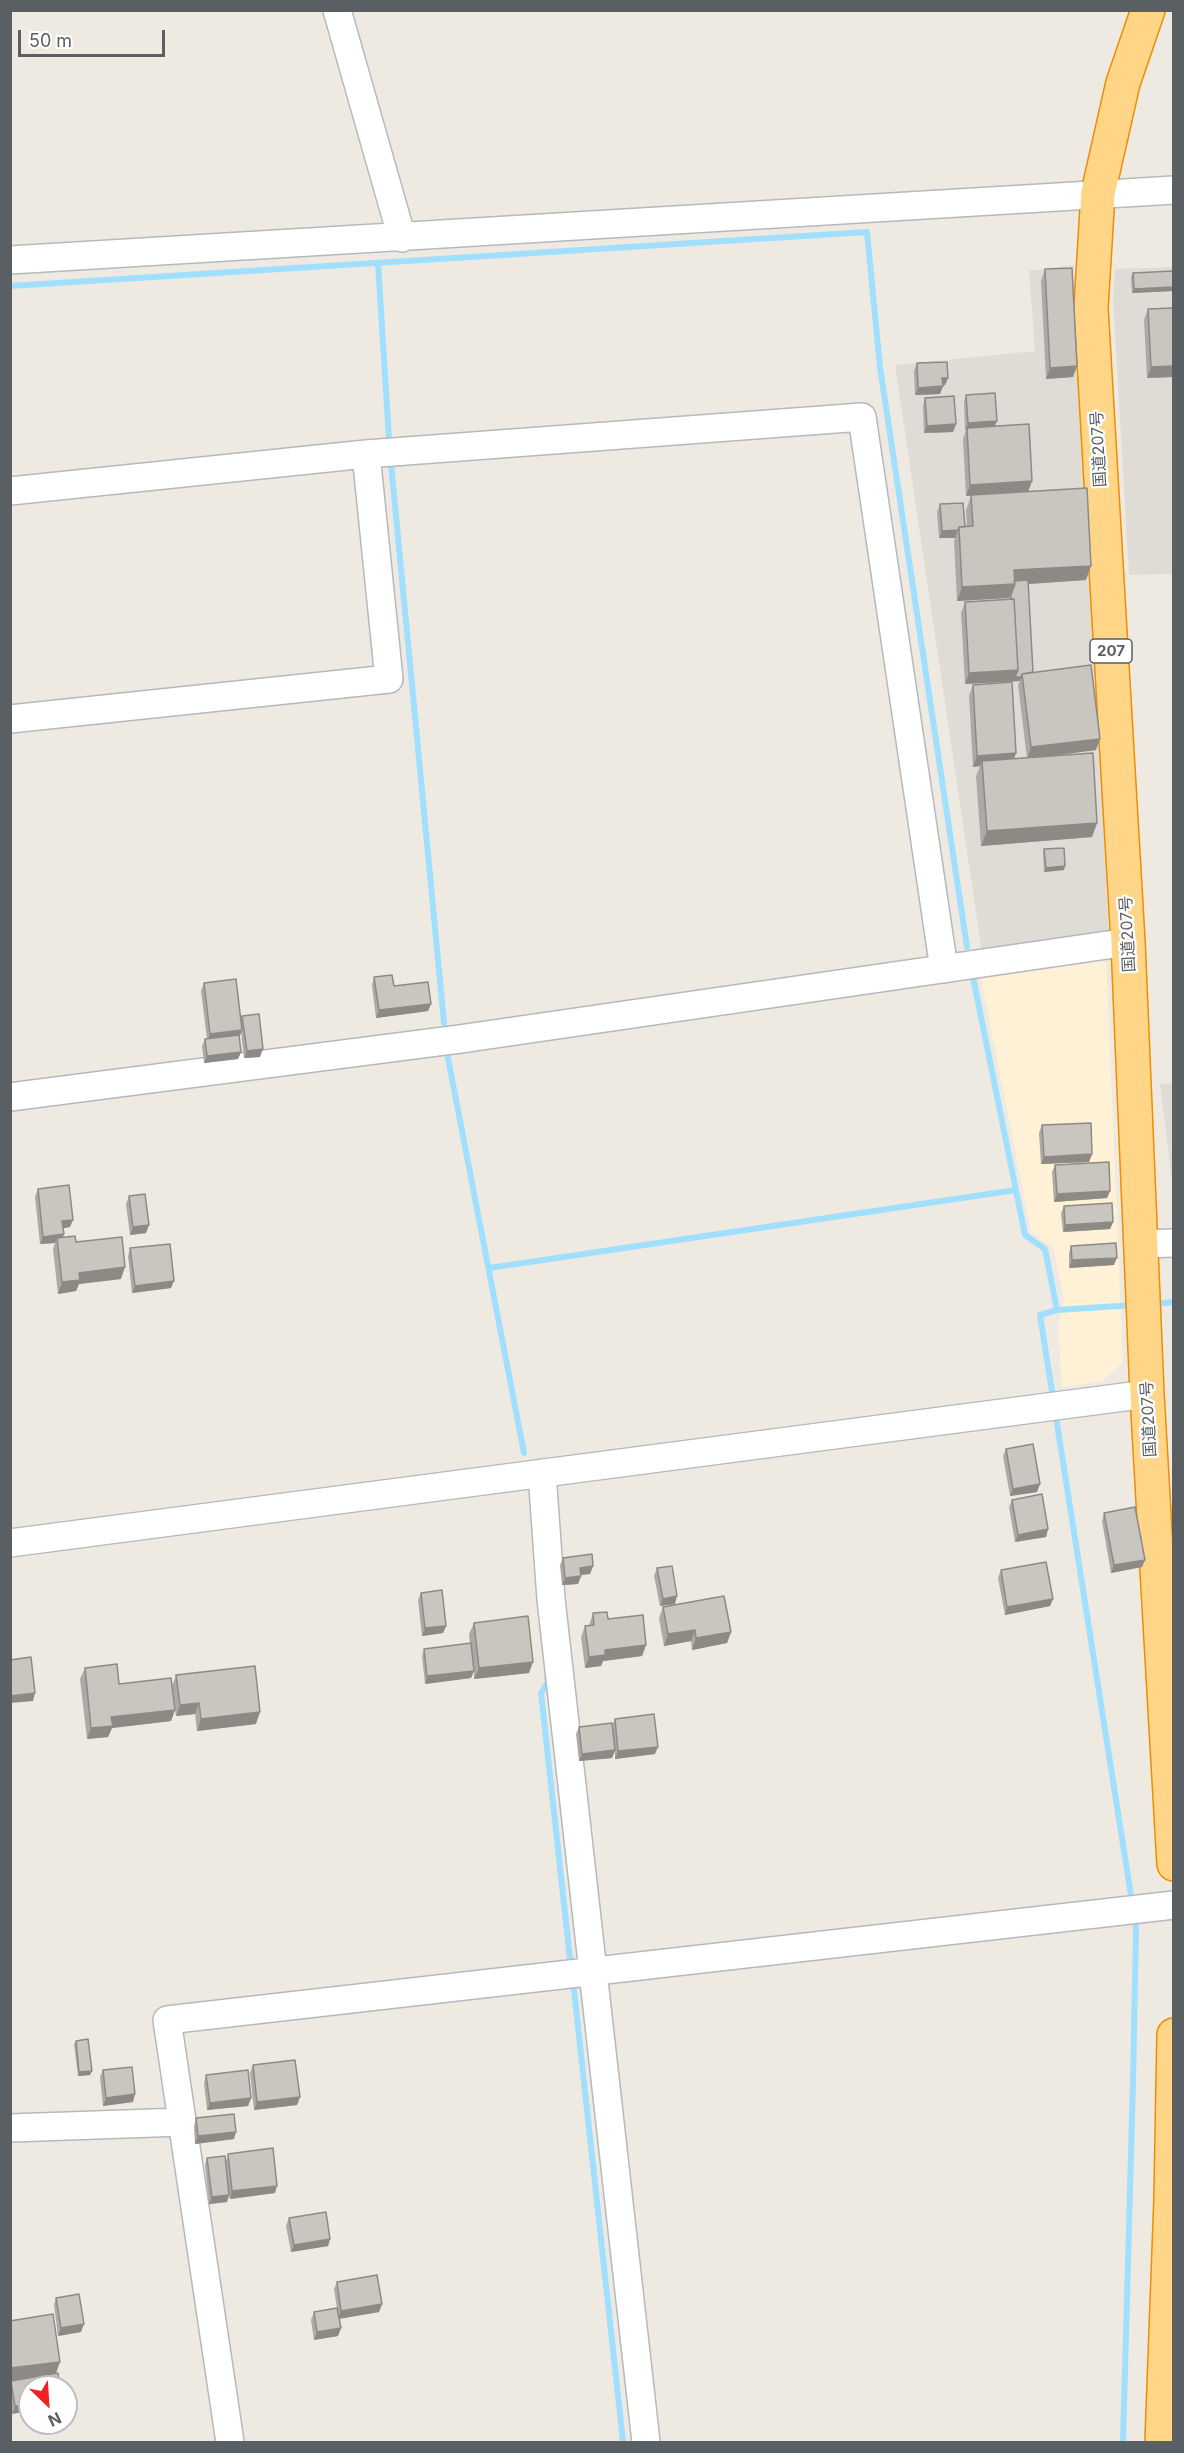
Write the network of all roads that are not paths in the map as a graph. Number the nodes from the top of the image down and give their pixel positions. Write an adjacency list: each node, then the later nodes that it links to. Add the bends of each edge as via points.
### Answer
1 (338, 10): 5 (street)
2 (1148, 10): 4 (highway, 国道207号 / 207, via 1123,83)
3 (1173, 190): 4 (street)
4 (1098, 193): 5 (street); 10 (highway, 国道207号 / 207, via 1090,308)
5 (402, 238): 6 (street)
6 (10, 260)
7 (366, 454): 8 (street); 9 (street, via 389,679); 11 (street, via 862,417)
8 (10, 491)
9 (10, 719)
10 (1128, 942): 11 (street); 13 (highway, 国道207号 / 207)
11 (944, 969): 12 (street, via 460,1039)
12 (10, 1097)
13 (1158, 1243): 14 (highway, 国道207号 / 207, via 1144,1308)
14 (1148, 1394): 15 (street); 17 (highway, 国道207号 / 207)
15 (542, 1473): 16 (street); 19 (street, via 551,1599)
16 (10, 1543)
17 (1173, 1864)
18 (1173, 1905): 19 (street)
19 (593, 1973): 21 (street, via 167,2020); 24 (street)
20 (1173, 2035): 25 (highway)
21 (182, 2122): 22 (street); 23 (street)
22 (10, 2128)
23 (230, 2442)
24 (646, 2442)
25 (1162, 2442)

